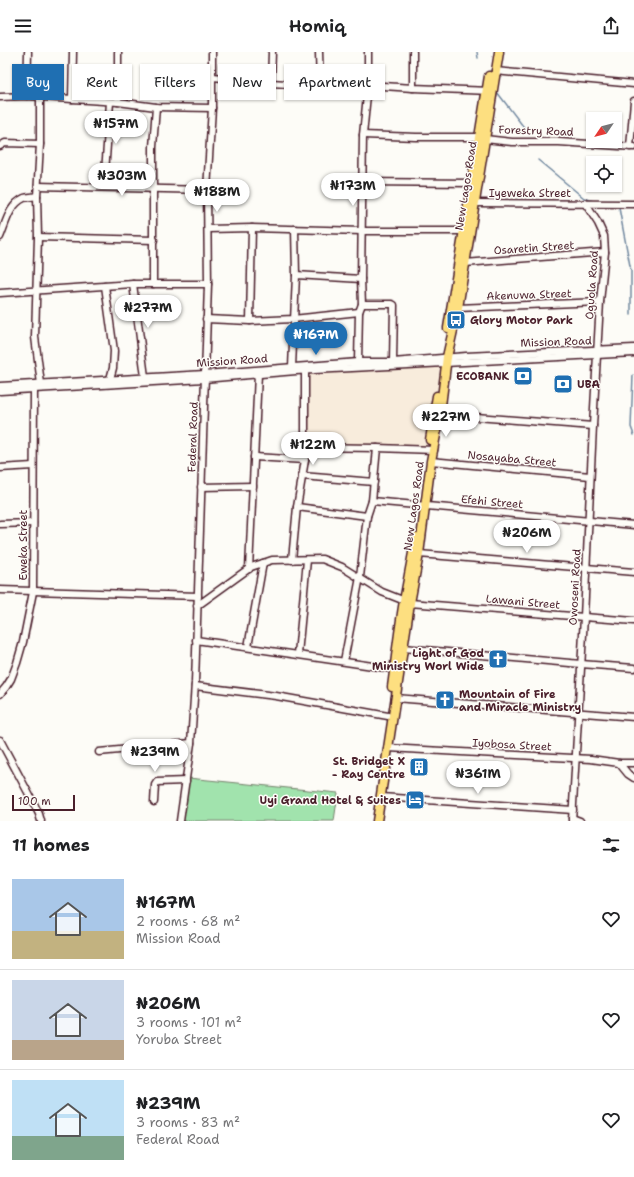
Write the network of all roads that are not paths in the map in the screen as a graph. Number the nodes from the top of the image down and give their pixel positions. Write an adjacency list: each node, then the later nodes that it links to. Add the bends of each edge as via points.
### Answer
1 (28, 52): 11 (street)
2 (73, 52): 12 (street)
3 (118, 52): 32 (street)
4 (212, 52): 17 (street, Federal Road)
5 (272, 52): 13 (street)
6 (319, 52): 14 (street)
7 (368, 52): 15 (street)
8 (413, 52): 21 (street)
9 (494, 52): 22 (main road, New Lagos Road)
10 (499, 52): 16 (main road, New Lagos Road)
11 (28, 64)
12 (73, 64)
13 (272, 64)
14 (319, 64)
15 (368, 64)
16 (495, 71): 19 (street); 22 (main road, New Lagos Road)
17 (213, 77): 18 (street); 34 (street, Federal Road)
18 (218, 78)
19 (634, 84)
20 (385, 86): 21 (street)
21 (413, 88): 22 (street)
22 (490, 91): 36 (main road, New Lagos Road)
23 (0, 97): 24 (street)
24 (12, 97)
25 (64, 98): 26 (street)
26 (72, 99)
27 (40, 100): 37 (street)
28 (85, 100): 31 (street)
29 (366, 100): 35 (street)
30 (634, 101): 39 (street)
31 (110, 102): 32 (street); 43 (street)
32 (118, 102): 33 (street)
33 (156, 107): 34 (street); 44 (street)
34 (212, 108): 45 (street, Federal Road)
35 (363, 135): 36 (street, Forestry Road); 40 (street)
36 (482, 138): 39 (street, Forestry Road, via 512,142); 41 (main road, New Lagos Road); 47 (main road, New Lagos Road)
37 (40, 144): 38 (street, via 5,142); 42 (street)
38 (0, 146)
39 (632, 147)
40 (362, 182): 41 (street); 53 (street)
41 (472, 183): 54 (main road, New Lagos Road)
42 (38, 186): 43 (street); 46 (street)
43 (104, 188): 44 (street)
44 (153, 189): 45 (street); 57 (street)
45 (207, 190): 51 (street, Federal Road)
46 (37, 196): 55 (street, via 25,198 16,204); 56 (street)
47 (475, 203): 48 (street, Iyeweka Street); 59 (main road, New Lagos Road)
48 (585, 203): 49 (street, Iyeweka Street); 58 (street, Oguola Road, via 604,236)
49 (634, 204)
50 (252, 228): 51 (street); 52 (street); 74 (street)
51 (208, 229): 64 (street, Federal Road)
52 (295, 229): 53 (street); 60 (street)
53 (362, 231): 54 (street); 61 (street)
54 (464, 231): 78 (main road, New Lagos Road)
55 (0, 236)
56 (38, 237): 57 (street); 66 (street)
57 (154, 240): 63 (street)
58 (605, 252): 59 (street, Osaretin Street); 68 (street, Oguola Road)
59 (466, 263): 70 (main road, New Lagos Road)
60 (296, 274): 61 (street); 73 (street)
61 (361, 279): 69 (street)
62 (133, 284): 63 (street); 65 (street); 85 (street)
63 (153, 284): 64 (street)
64 (208, 284): 72 (street, Federal Road)
65 (105, 286): 66 (street); 86 (street, via 114,351)
66 (37, 290): 67 (street); 87 (street, via 35,337)
67 (0, 293)
68 (600, 302): 70 (street, Akenuwa Street); 76 (street, Oguola Road)
69 (362, 304): 71 (street); 80 (street, via 394,305)
70 (458, 308): 78 (main road, New Lagos Road)
71 (359, 312): 73 (street); 79 (street)
72 (206, 319): 74 (street); 84 (street, Federal Road)
73 (293, 319): 74 (street); 81 (street)
74 (250, 321)
75 (634, 348): 76 (street, Mission Road)
76 (597, 352): 77 (street, Mission Road); 78 (street, Mission Road); 92 (street, Owoseni Road)
77 (634, 353)
78 (445, 360): 80 (street, Mission Road); 82 (street, Mission Road); 91 (main road, New Lagos Road)
79 (358, 362): 80 (street, Mission Road); 81 (street, Mission Road)
80 (393, 362)
81 (292, 367): 84 (street, Mission Road)
82 (305, 370): 83 (street, Mission Road); 93 (street)
83 (258, 374): 84 (street, Mission Road); 96 (street)
84 (204, 376): 85 (street, Mission Road); 89 (street, Mission Road); 105 (street, Federal Road)
85 (144, 377): 86 (street, Mission Road)
86 (110, 379): 87 (street, Mission Road)
87 (41, 384): 88 (street, Mission Road)
88 (0, 386)
89 (34, 389): 90 (street, Mission Road); 99 (street, Eweka Street)
90 (0, 391)
91 (437, 414): 92 (street); 95 (main road, New Lagos Road)
92 (593, 426): 102 (street, Owoseni Road)
93 (305, 448): 94 (street); 97 (street)
94 (377, 448): 95 (street); 103 (street)
95 (431, 450): 98 (main road, New Lagos Road); 107 (main road, New Lagos Road)
96 (254, 457): 97 (street); 104 (street)
97 (305, 460): 101 (street)
98 (432, 461): 102 (street, Nosayaba Street); 107 (main road, New Lagos Road)
99 (34, 466): 100 (street); 111 (street, Eweka Street)
100 (0, 468)
101 (302, 476): 103 (street); 108 (street)
102 (590, 476): 110 (street, Owoseni Road)
103 (374, 482): 106 (street)
104 (253, 486): 105 (street); 119 (street)
105 (201, 487): 124 (street, Federal Road)
106 (372, 500): 107 (street, Efehi Street); 109 (street)
107 (423, 506): 110 (street, Efehi Street); 114 (main road, New Lagos Road); 125 (main road, New Lagos Road)
108 (297, 507): 109 (street); 115 (street)
109 (368, 516): 121 (street)
110 (589, 520): 113 (street, Efehi Street); 118 (street, Owoseni Road)
111 (33, 523): 112 (street); 123 (street, Eweka Street)
112 (0, 524)
113 (634, 525)
114 (419, 554): 118 (street); 125 (main road, New Lagos Road)
115 (292, 560): 116 (street, Lawani Street); 117 (street, Lawani Street)
116 (307, 560): 121 (street, Lawani Street, via 322,559); 132 (street)
117 (262, 563): 119 (street, Lawani Street); 130 (street)
118 (586, 568): 120 (street); 127 (street, Owoseni Road)
119 (249, 569): 126 (street, Lawani Street)
120 (634, 572)
121 (360, 577): 125 (street, Lawani Street, via 382,592); 133 (street)
122 (0, 590): 123 (street)
123 (33, 592): 124 (street); 138 (street, Eweka Street, via 17,663 11,679)
124 (198, 596): 126 (street, Federal Road)
125 (407, 602): 127 (street, Lawani Street); 131 (main road, New Lagos Road); 136 (main road, New Lagos Road)
126 (197, 606): 129 (street, Federal Road)
127 (584, 617): 128 (street, Lawani Street); 134 (street, Owoseni Road)
128 (634, 621)
129 (196, 640): 130 (street); 137 (street, Federal Road)
130 (248, 647): 132 (street)
131 (404, 648): 134 (street); 139 (main road, New Lagos Road)
132 (298, 654): 133 (street)
133 (344, 661): 136 (street)
134 (581, 664): 135 (street); 140 (street, Owoseni Road)
135 (634, 668)
136 (393, 669): 141 (main road, New Lagos Road)
137 (194, 686): 141 (street, via 276,696); 144 (street, Federal Road)
138 (0, 694)
139 (395, 698): 140 (street); 145 (main road, New Lagos Road)
140 (578, 713): 142 (street); 149 (street, Owoseni Road)
141 (388, 716): 160 (main road, New Lagos Road)
142 (634, 717)
143 (0, 740): 146 (street)
144 (191, 744): 147 (street); 153 (street, Federal Road)
145 (388, 748): 149 (street, Iyobosa Street); 154 (main road, New Lagos Road)
146 (6, 750): 148 (street); 158 (street)
147 (99, 752)
148 (0, 755)
149 (576, 759): 150 (street, Iyobosa Street); 156 (street, Owoseni Road)
150 (619, 763): 151 (street, Iyobosa Street); 152 (street)
151 (634, 763)
152 (634, 778)
153 (186, 781): 155 (street, via 158,782 155,785); 159 (street, Federal Road)
154 (381, 797): 156 (street); 161 (main road, New Lagos Road)
155 (154, 802)
156 (573, 810): 157 (street, Owoseni Road)
157 (572, 820): 162 (street)
158 (41, 821)
159 (180, 821)
160 (372, 821)
161 (377, 821)
162 (580, 821)

